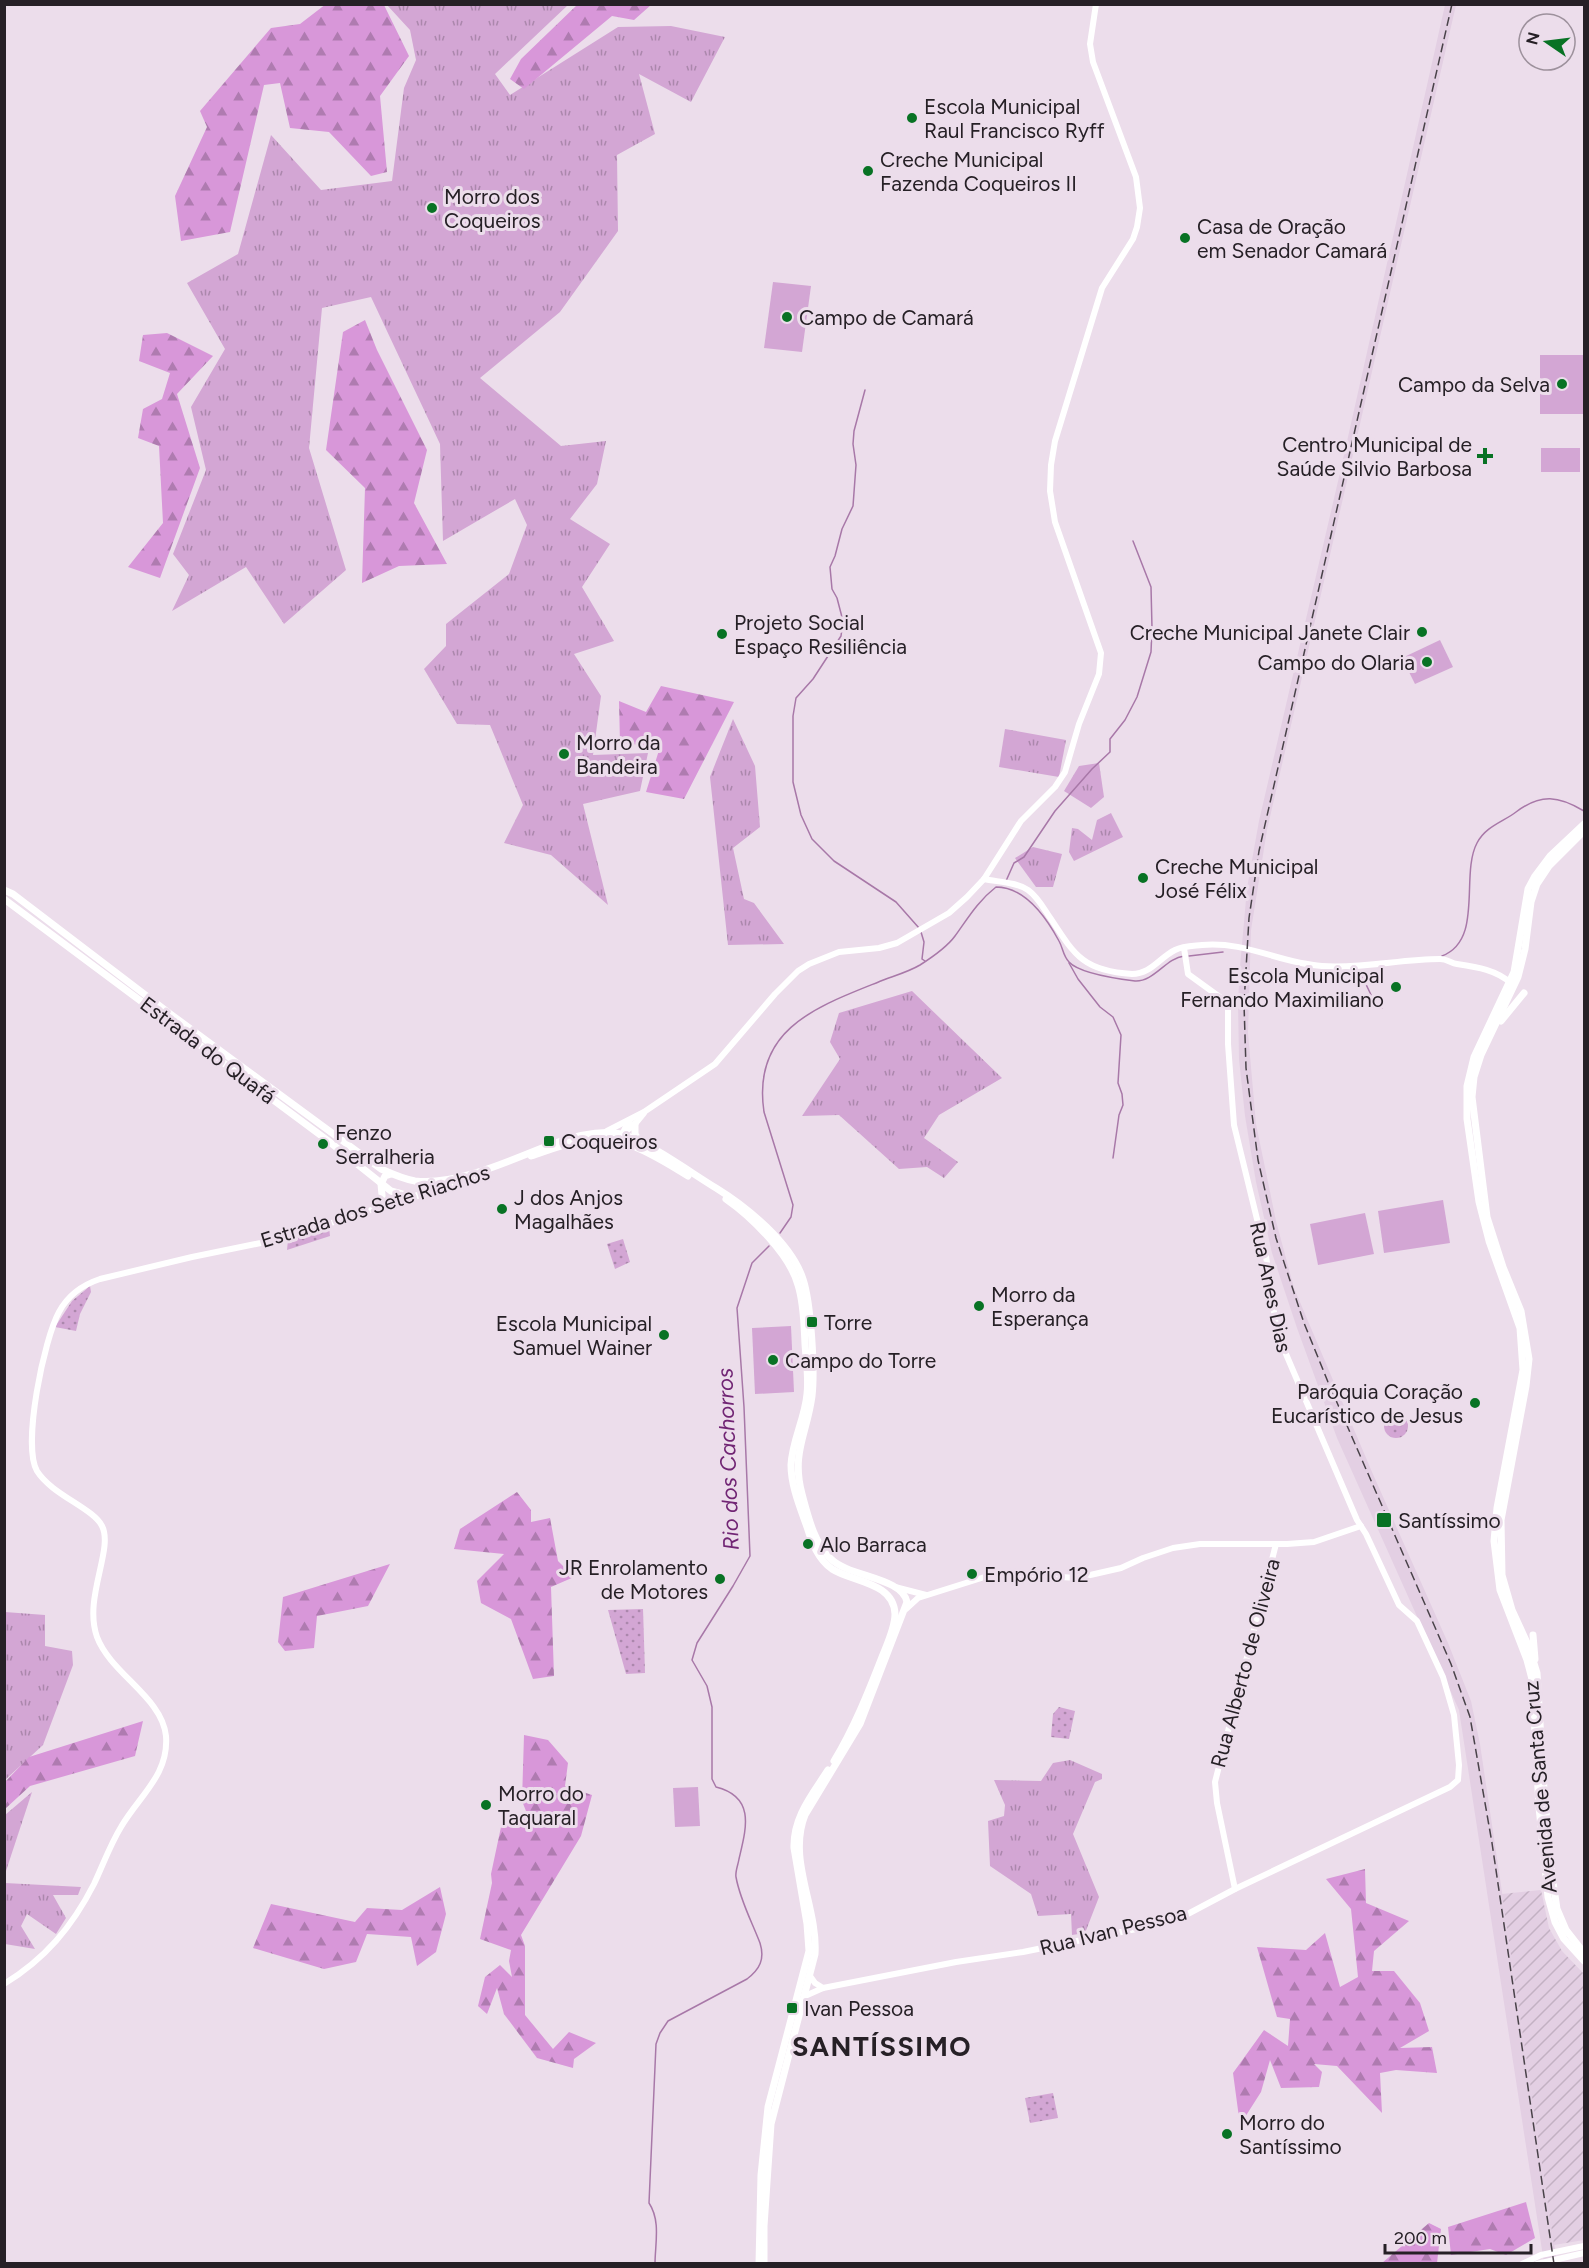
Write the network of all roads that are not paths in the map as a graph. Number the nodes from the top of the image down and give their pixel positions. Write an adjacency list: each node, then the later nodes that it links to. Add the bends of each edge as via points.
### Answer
1 (1096, 4): 4 (street, via 1090,44 1093,62 1136,177 1140,208 1133,239 1106,280 1093,314 1055,441 1050,491 1058,536 1101,659 1065,772 1021,820)
2 (1584, 824): 8 (main road, Avenida de Santa Cruz, via 1550,856 1528,889)
3 (1584, 831): 8 (main road, Avenida de Santa Cruz, via 1537,884 1522,963)
4 (984, 879): 7 (street, via 1023,887 1037,899 1074,953 1090,965 1142,974 1173,951); 11 (street, via 957,907 891,945 839,952 798,971 715,1064)
5 (4, 890): 17 (main road, Estrada do Quafá, via 369,1162)
6 (4, 898): 19 (main road, Estrada do Quafá)
7 (1184, 951): 8 (street, via 1205,945 1236,946 1323,966 1447,960 1493,972); 24 (street, Rua Anes Dias, via 1188,974 1228,1003 1234,1125 1266,1256 1277,1333)
8 (1512, 984): 10 (main road, Avenida de Santa Cruz); 36 (main road, Avenida de Santa Cruz, via 1474,1057 1466,1096 1484,1223 1520,1328 1522,1349 1521,1382 1497,1508 1495,1557 1504,1604 1532,1679 1543,1849 1551,1908 1564,1939)
9 (1524, 993): 10 (main road)
10 (1494, 1030): 32 (main road, Avenida de Santa Cruz, via 1478,1065 1472,1109 1488,1217 1521,1311 1528,1359 1503,1509 1501,1562 1512,1610)
11 (632, 1123): 12 (street); 13 (main road); 15 (main road)
12 (597, 1133): 13 (main road, Estrada dos Sete Riachos); 18 (main road, Estrada dos Sete Riachos, via 573,1136 448,1179)
13 (623, 1134): 14 (street); 15 (main road); 16 (main road)
14 (615, 1140): 16 (main road, Estrada dos Sete Riachos); 20 (main road, Estrada dos Sete Riachos, via 594,1138 576,1142)
15 (639, 1141): 23 (main road, via 737,1201)
16 (629, 1143): 23 (main road, via 733,1204)
17 (391, 1174): 18 (main road, Estrada dos Sete Riachos); 19 (main road)
18 (422, 1181): 20 (main road)
19 (381, 1184): 21 (main road, Estrada do Quafá, via 394,1193); 22 (main road)
20 (421, 1194): 21 (main road, Estrada dos Sete Riachos)
21 (413, 1197): 22 (street, Estrada dos Sete Riachos)
22 (383, 1206): 38 (street, Estrada dos Sete Riachos, via 285,1239 173,1260 100,1279 71,1295 59,1312 50,1334 34,1409 33,1462 51,1487 98,1520 103,1528 105,1541 92,1608 97,1636 111,1660 157,1711 164,1728 165,1750 158,1777 120,1828 68,1928 44,1955)
23 (771, 1238): 26 (main road, via 799,1269 806,1293 813,1379 797,1467 813,1530 836,1563); 27 (main road, via 794,1271 802,1306 808,1393 791,1464 806,1525 827,1564)
24 (1361, 1526): 25 (street, via 1314,1542); 33 (street, Rua Anes Dias, via 1396,1600 1417,1622 1443,1677 1454,1715 1459,1775)
25 (1276, 1544): 28 (street, via 1180,1546 1087,1577 991,1575); 34 (street, Rua Alberto de Oliveira, via 1215,1782)
26 (895, 1587): 27 (main road); 28 (street); 30 (main road, via 905,1595)
27 (886, 1595): 29 (main road)
28 (927, 1595): 30 (street)
29 (894, 1609): 30 (main road); 43 (main road, via 892,1630 851,1732 795,1826 794,1848 809,1951 768,2107 761,2175)
30 (906, 1610): 37 (main road, via 860,1724 805,1815 800,1831 799,1849 815,1932)
31 (1533, 1635): 32 (main road)
32 (1536, 1667): 35 (main road, Avenida de Santa Cruz, via 1556,1901 1566,1930)
33 (1450, 1787): 34 (street, Rua Ivan Pessoa)
34 (1235, 1889): 39 (street, Rua Ivan Pessoa, via 1184,1916 1146,1927)
35 (1584, 1953)
36 (1584, 1961)
37 (810, 1976): 39 (street); 40 (main road)
38 (4, 1984)
39 (823, 1988): 40 (street, Rua Ivan Pessoa)
40 (805, 1996): 44 (main road, via 771,2124)
41 (1584, 2246): 45 (street, via 1541,2255)
42 (1584, 2253): 46 (street)
43 (759, 2264)
44 (764, 2264)
45 (1522, 2264)
46 (1537, 2264)

